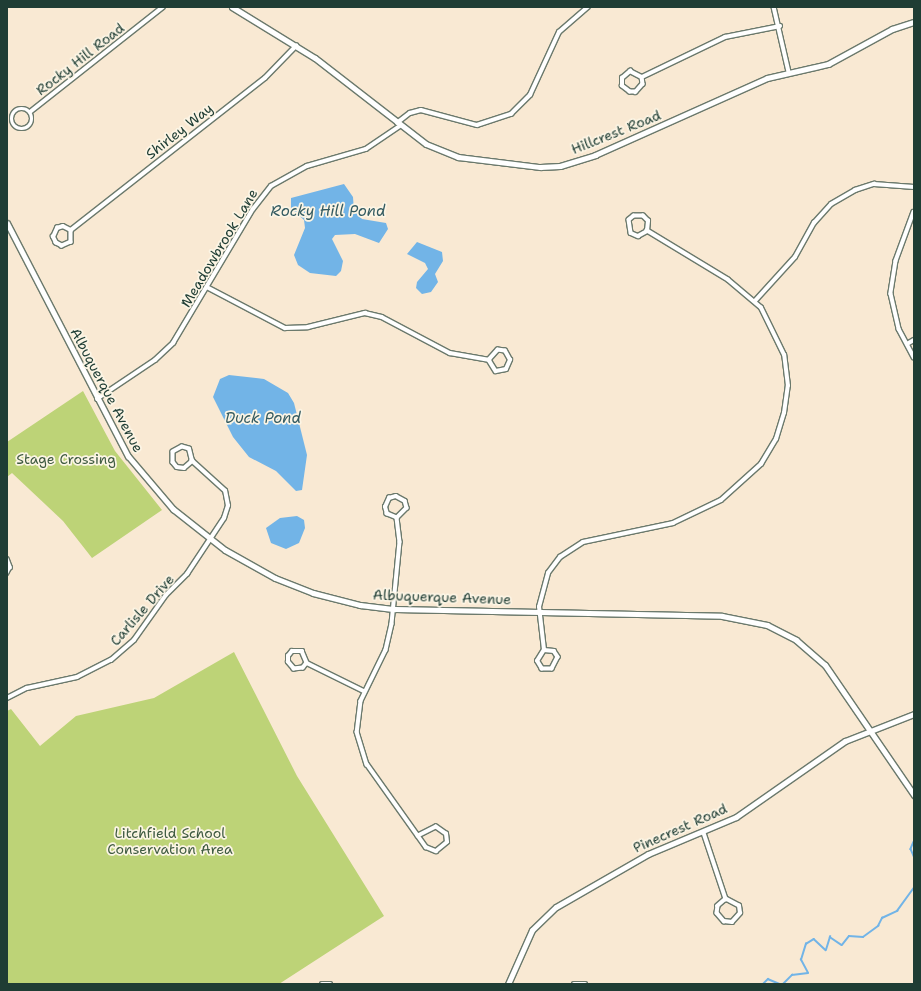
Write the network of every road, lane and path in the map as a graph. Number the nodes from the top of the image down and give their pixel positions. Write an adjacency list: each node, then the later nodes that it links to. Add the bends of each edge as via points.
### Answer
1 (163, 7): 11 (street, Rocky Hill Road)
2 (232, 7): 8 (street, Hillcrest Road)
3 (588, 7): 5 (street, Meadowbrook Lane)
4 (774, 7): 7 (street)
5 (580, 9): 12 (street, Meadowbrook Lane, via 554,40 532,91 511,114 477,125 421,110 410,113)
6 (914, 22): 9 (street, Hillcrest Road, via 892,29 828,64)
7 (780, 26): 9 (street); 10 (street, via 725,37)
8 (296, 46): 12 (street, Hillcrest Road); 16 (street, Shirley Way, via 265,78)
9 (789, 72): 12 (street, Hillcrest Road, via 767,78 619,146 560,166 515,166 458,157 426,144)
10 (642, 77): 10 (street, via 630,71 622,78 622,86 630,92 636,92 643,84)
11 (30, 112): 11 (street, Rocky Hill Road, via 21,109 15,112 12,117 15,127 21,129 30,125)
12 (399, 124): 18 (street, Meadowbrook Lane, via 366,148 318,162 278,180 253,209)
13 (914, 187): 19 (street, via 874,184 855,190 831,204 814,223 795,257)
14 (914, 212): 21 (street, via 896,261 892,287 896,320)
15 (7, 223): 24 (street, Albuquerque Avenue)
16 (71, 230): 16 (street, Shirley Way, via 66,226 56,228 53,237 56,243 68,245 72,239)
17 (647, 231): 17 (street, via 648,224 643,216 634,216 629,220 628,227 634,235); 19 (street, via 728,280)
18 (207, 287): 23 (street, via 279,326 300,329 365,313 382,317 450,353); 24 (street, Meadowbrook Lane, via 165,352)
19 (755, 301): 31 (street, via 778,337 788,375 782,421 766,456 734,490 694,515 653,529 584,542 567,550 548,573)
20 (914, 340): 21 (street)
21 (907, 344): 22 (street)
22 (914, 357)
23 (489, 360): 23 (street, via 492,353 501,350 510,360 509,366 500,372 490,367)
24 (96, 399): 27 (street, Albuquerque Avenue, via 143,477)
25 (192, 462): 25 (street, via 191,451 186,447 173,452 172,459 177,467 184,468); 27 (street, Carlisle Drive, via 222,486 227,496 226,514)
26 (397, 518): 26 (street, via 403,514 406,505 400,497 393,496 385,504 386,511); 30 (street, via 400,542)
27 (209, 540): 30 (street, Albuquerque Avenue, via 254,567 313,593); 35 (street, Carlisle Drive, via 187,574 166,595 134,640 111,660 82,676 27,688)
28 (7, 559): 29 (street, via 10,567)
29 (7, 573)
30 (395, 609): 31 (street, Albuquerque Avenue); 34 (street, via 386,650)
31 (540, 612): 32 (street); 37 (street, Albuquerque Avenue, via 722,616 766,625 788,635 817,656)
32 (544, 650): 32 (street, via 537,657 538,664 546,670 552,669 557,663 556,654)
33 (307, 663): 33 (street, via 302,651 296,650 288,656 289,665 294,669 303,668); 34 (street)
34 (364, 691): 40 (street, via 357,720 362,754)
35 (7, 698)
36 (914, 714): 37 (street, Pinecrest Road)
37 (872, 730): 38 (street, Albuquerque Avenue); 39 (street, Pinecrest Road, via 833,748 764,799)
38 (914, 795)
39 (704, 833): 41 (street); 44 (street, Pinecrest Road, via 648,854 556,907 532,930)
40 (418, 836): 40 (street, via 436,828 443,831 447,842 440,850 432,851)
41 (726, 899): 41 (street, via 739,906 740,913 732,922 724,921 717,913 718,906)
42 (322, 984): 43 (street)
43 (330, 984)
44 (508, 984)
45 (574, 984): 46 (street)
46 (586, 984)

